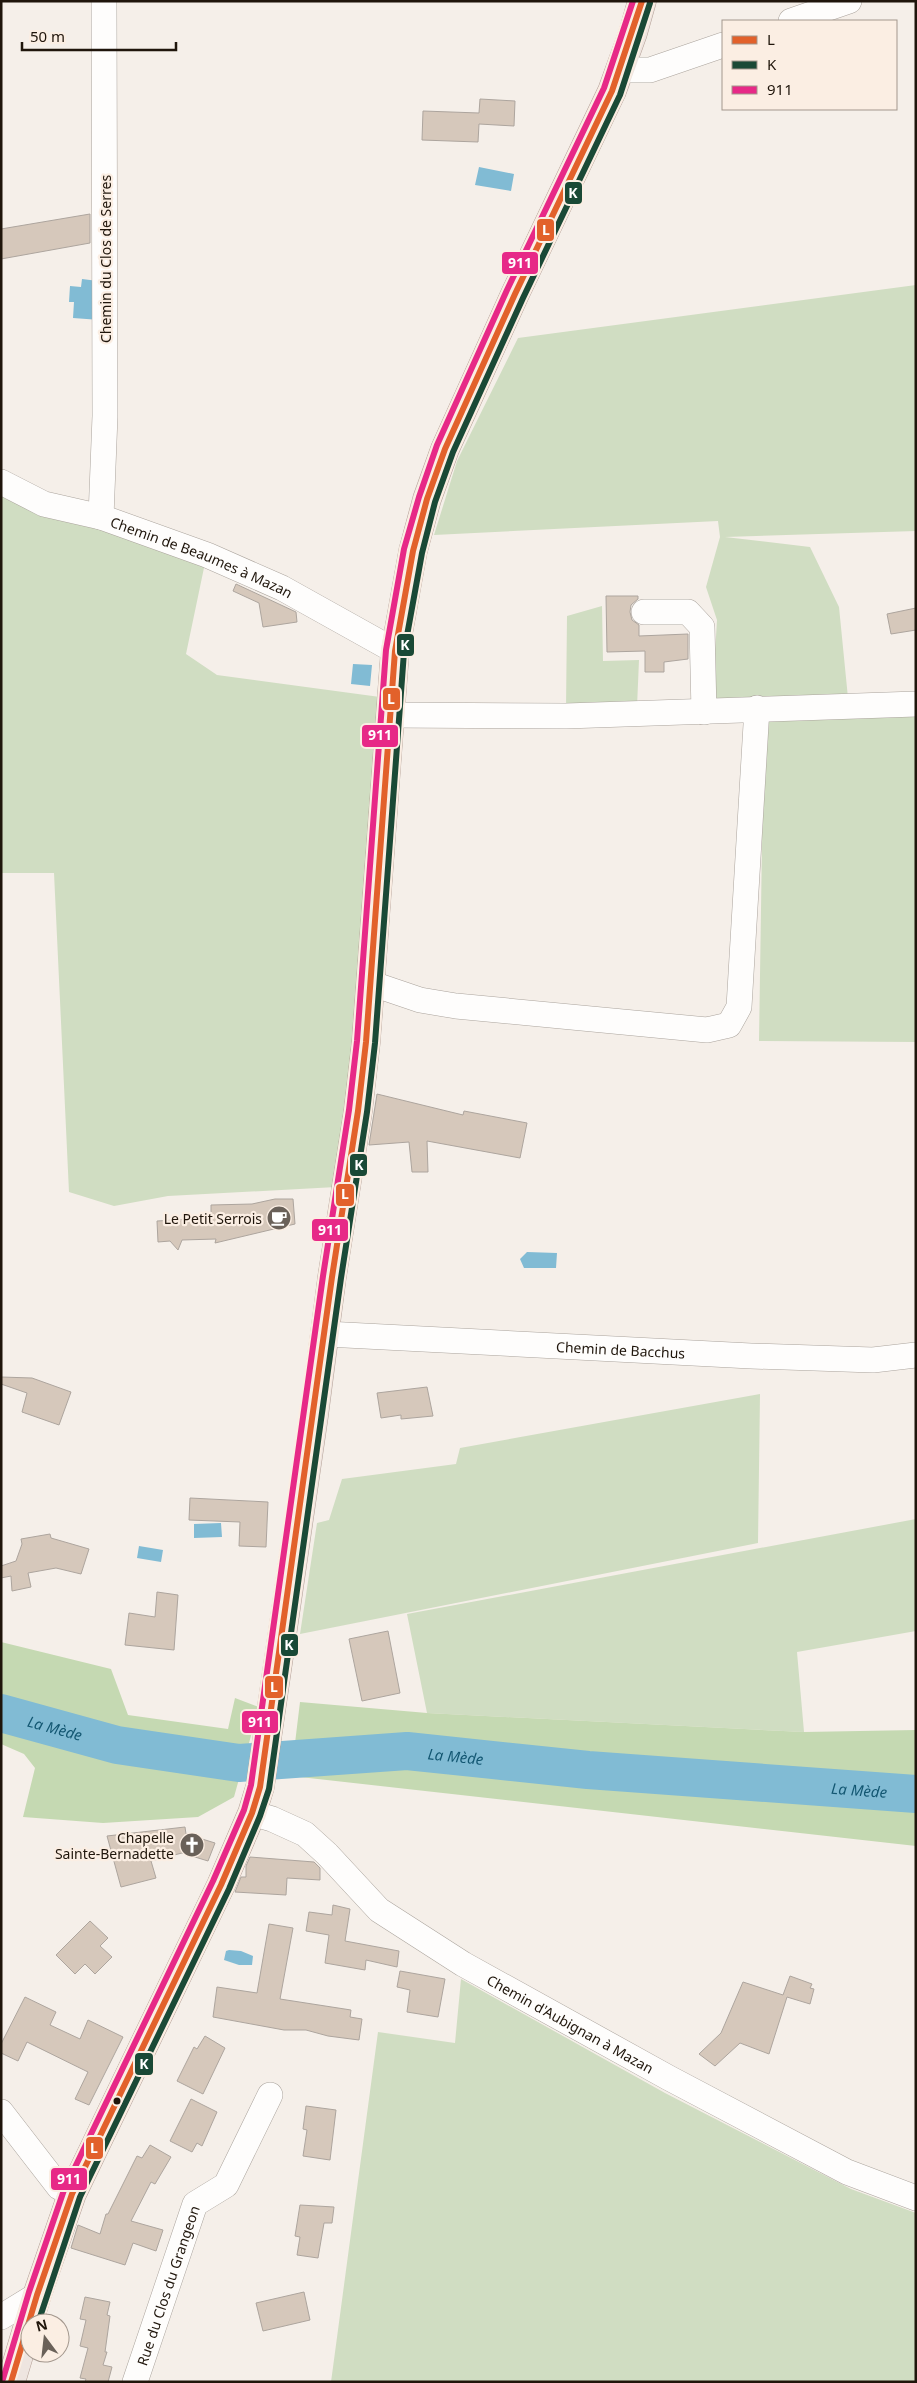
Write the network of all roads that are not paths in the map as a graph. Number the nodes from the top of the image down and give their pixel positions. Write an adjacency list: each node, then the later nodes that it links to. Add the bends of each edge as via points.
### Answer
1 (104, 1): 8 (street, Chemin du Clos de Serres, via 105,416)
2 (642, 1): 6 (main road)
3 (849, 1): 4 (street)
4 (794, 20)
5 (722, 44): 6 (street, via 650,70)
6 (620, 70): 10 (main road, via 445,449 413,551)
7 (1, 482): 8 (street, Chemin de Beaumes à Mazan, via 44,504)
8 (101, 517): 10 (street, Chemin de Beaumes à Mazan, via 208,555 282,588)
9 (644, 612): 13 (street, via 688,612 702,627)
10 (395, 651): 14 (main road)
11 (916, 704): 12 (street)
12 (757, 708): 13 (street); 15 (street, via 739,1007 729,1025 707,1030 456,1006 420,1000)
13 (704, 712): 14 (street, via 566,716)
14 (389, 715): 15 (main road)
15 (370, 983): 16 (main road, via 358,1111)
16 (326, 1334): 17 (street, Chemin de Bacchus, via 751,1356 873,1360); 18 (main road, via 260,1787)
17 (916, 1355)
18 (252, 1813): 21 (main road, via 221,1885); 22 (street, Chemin d'Aubignan à Mazan, via 305,1834 379,1910 463,1964 847,2172)
19 (270, 2094): 26 (street, Rue du Clos du Grangeon, via 226,2185 195,2204)
20 (1, 2112): 21 (street, via 59,2187)
21 (72, 2194): 23 (main road)
22 (916, 2198)
23 (38, 2295): 24 (street); 25 (main road)
24 (1, 2317)
25 (11, 2382)
26 (135, 2382)

